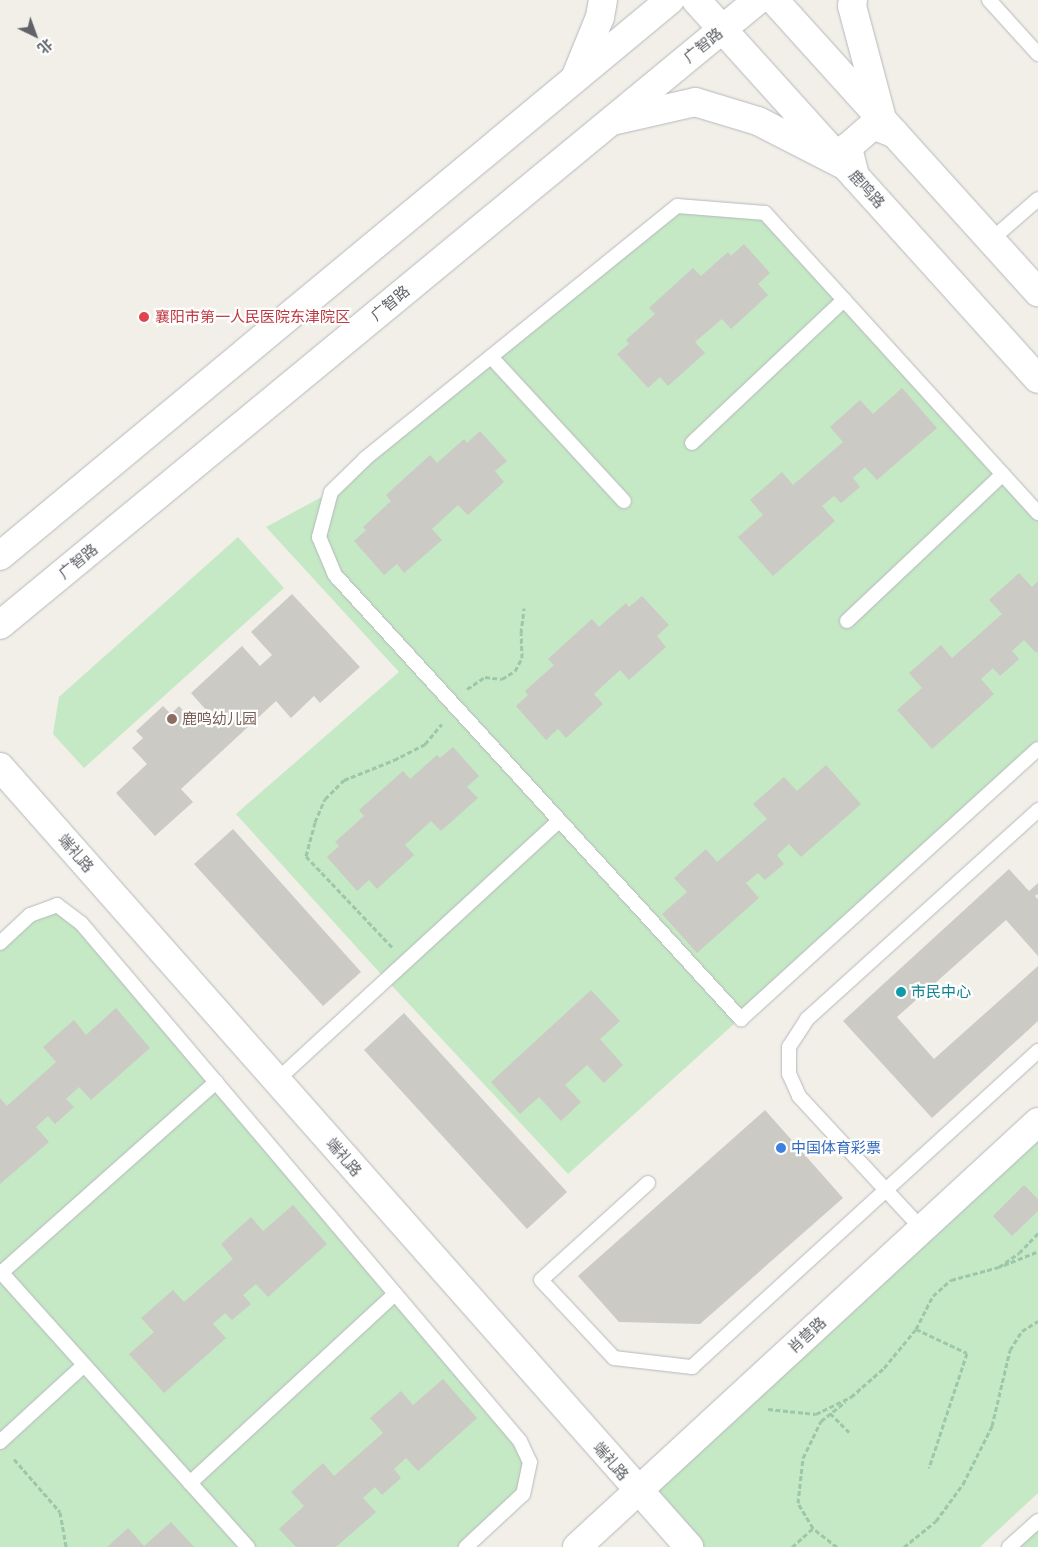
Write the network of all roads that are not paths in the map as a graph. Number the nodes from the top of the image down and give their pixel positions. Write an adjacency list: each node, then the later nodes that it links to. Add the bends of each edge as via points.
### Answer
1 (603, 0): 10 (street, via 600,17)
2 (670, 0): 10 (street)
3 (696, 0): 8 (street, 鹿鸣路)
4 (758, 0): 8 (street, 广智路)
5 (774, 0): 12 (street)
6 (853, 0): 12 (street, via 852,6)
7 (989, 0): 9 (lane)
8 (722, 30): 11 (street, 广智路); 13 (street, 鹿鸣路)
9 (1038, 54)
10 (576, 78): 24 (street)
11 (610, 122): 13 (street, via 695,102 758,122); 26 (street, 广智路)
12 (889, 127): 13 (street, via 873,125 848,147); 15 (street)
13 (850, 171): 19 (street, 鹿鸣路)
14 (1038, 199): 15 (lane)
15 (991, 240): 16 (street)
16 (1038, 292)
17 (844, 300): 18 (lane, via 765,213 677,206); 20 (lane); 21 (lane)
18 (491, 357): 22 (lane); 30 (lane, via 365,459 331,492 319,536 335,575)
19 (1038, 379)
20 (692, 443)
21 (1002, 474): 23 (lane); 25 (lane)
22 (624, 501)
23 (1038, 513)
24 (0, 556)
25 (848, 621)
26 (0, 625)
27 (1038, 749): 30 (lane, via 740,1019)
28 (0, 767): 33 (street, 端礼路)
29 (1038, 810): 37 (lane, via 808,1019 789,1047 789,1074 799,1096)
30 (559, 821): 33 (lane)
31 (0, 943): 34 (lane, via 30,915 57,905 81,923)
32 (1038, 1051): 37 (lane)
33 (276, 1081): 44 (street, 端礼路)
34 (216, 1082): 39 (lane); 40 (lane)
35 (1038, 1122): 38 (street, 肖营路)
36 (648, 1183): 37 (lane, via 541,1280 614,1358 692,1367)
37 (886, 1190): 38 (lane)
38 (922, 1229): 44 (street, 肖营路)
39 (1, 1272): 41 (lane)
40 (395, 1294): 43 (lane); 47 (lane, via 520,1441 530,1462 523,1494)
41 (84, 1364): 42 (lane); 43 (lane)
42 (0, 1442)
43 (190, 1483): 46 (lane)
44 (638, 1491): 48 (street, 肖营路); 49 (street, 端礼路)
45 (1038, 1521): 50 (lane)
46 (248, 1547)
47 (466, 1547)
48 (577, 1547)
49 (689, 1547)
50 (1009, 1547)

